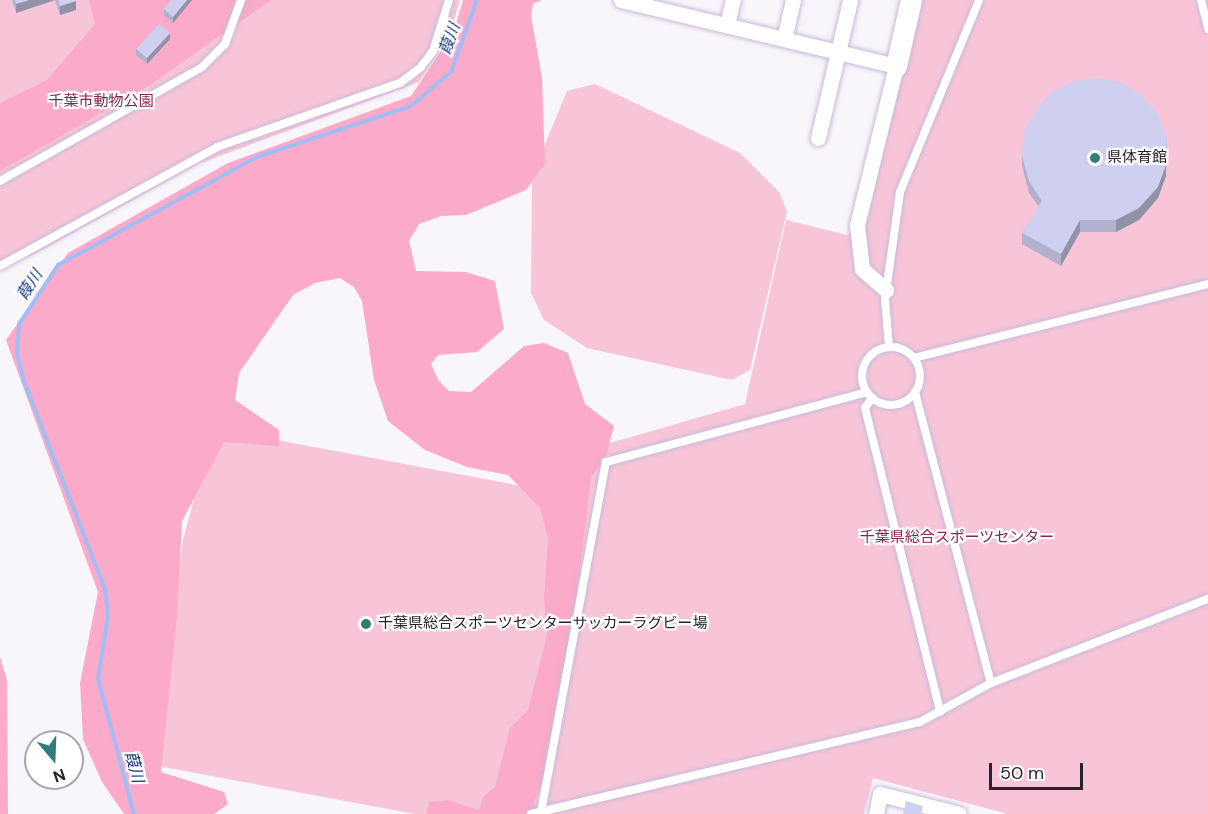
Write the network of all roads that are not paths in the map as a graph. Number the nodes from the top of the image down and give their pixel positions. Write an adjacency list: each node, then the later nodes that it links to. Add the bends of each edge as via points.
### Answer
1 (241, 0): 17 (lane, via 225,44 202,67)
2 (449, 0): 18 (lane, via 433,51 421,67 400,83 217,147)
3 (621, 0): 10 (street)
4 (733, 0): 11 (street)
5 (794, 0): 13 (street)
6 (850, 0): 14 (street)
7 (911, 0): 15 (street)
8 (979, 0): 20 (lane, via 900,192)
9 (1201, 0): 12 (lane)
10 (673, 6): 11 (street)
11 (727, 25): 13 (street)
12 (1208, 28)
13 (784, 39): 14 (street)
14 (838, 52): 15 (street); 16 (street)
15 (896, 66): 20 (street, via 857,225 862,269)
16 (818, 138)
17 (0, 181)
18 (0, 266)
19 (1208, 284): 22 (lane)
20 (886, 290): 21 (lane)
21 (889, 346): 22 (lane); 24 (lane, via 867,358 861,378)
22 (914, 358): 23 (lane, via 920,373)
23 (915, 392): 24 (lane, via 896,405); 26 (lane)
24 (869, 395): 27 (lane, via 865,408); 28 (lane, via 606,462)
25 (1208, 599): 26 (lane)
26 (991, 683): 27 (lane)
27 (940, 712): 28 (lane, via 920,722)
28 (541, 812): 29 (lane)
29 (531, 814)
30 (876, 814): 31 (street, via 880,794)
31 (959, 814)

